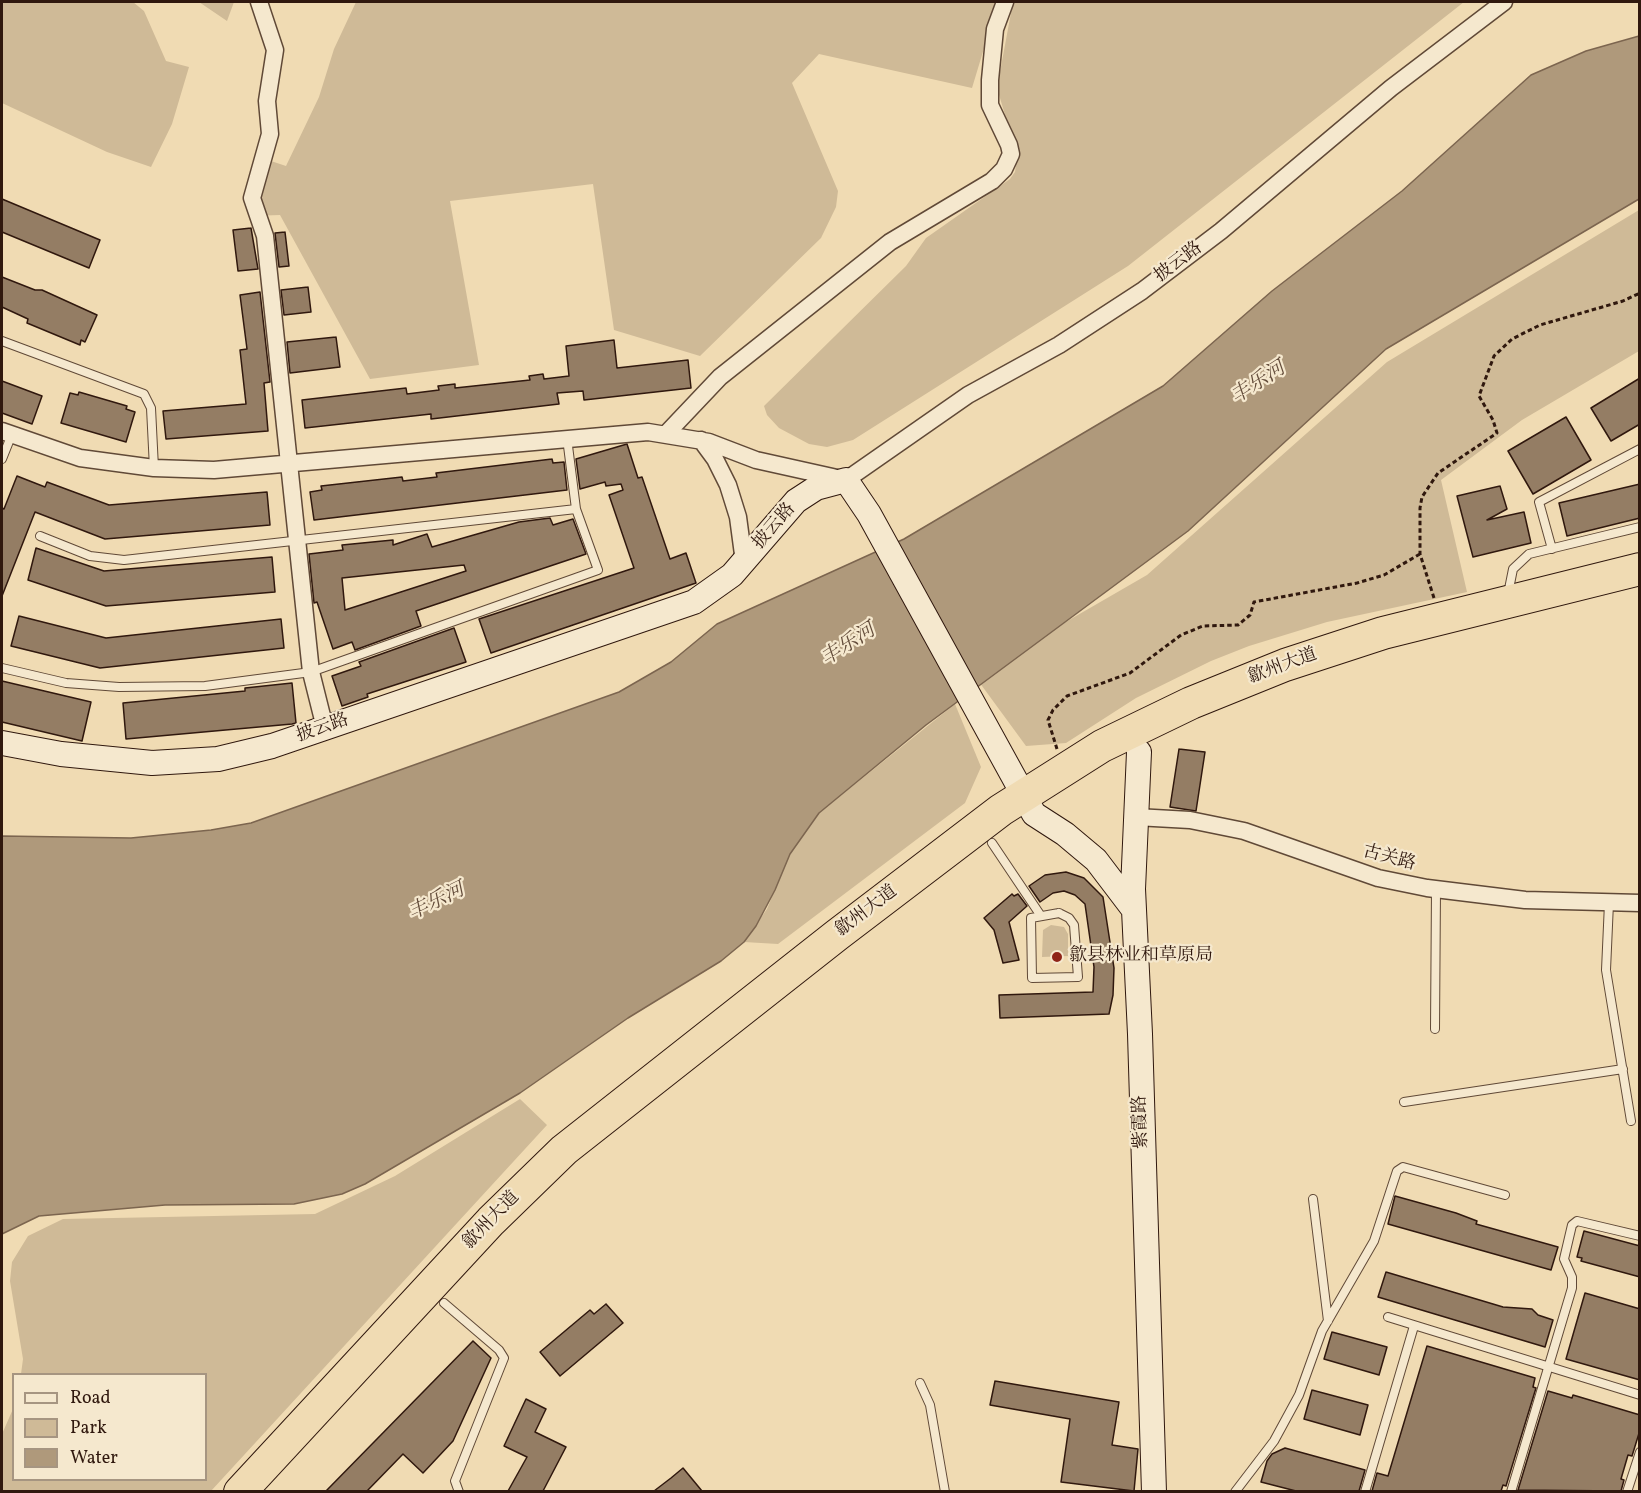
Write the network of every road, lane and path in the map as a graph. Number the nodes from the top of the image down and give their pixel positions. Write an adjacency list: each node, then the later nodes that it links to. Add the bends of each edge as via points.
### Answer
1 (259, 2): 12 (street, via 275,51 267,101 270,134 252,198 265,236)
2 (1005, 2): 7 (street, via 995,29 990,105 1011,153 1005,170 890,242 720,377)
3 (1504, 2): 14 (street, 披云路, via 1391,88 1221,231 1142,291 1059,345 968,395)
4 (1640, 293): 20 (path, via 1540,325 1512,339 1497,352 1479,396 1497,433 1438,473 1427,487 1420,508)
5 (2, 341): 13 (lane, via 144,394 152,408)
6 (7, 432): 11 (lane); 13 (street, via 80,458)
7 (666, 434): 8 (street, via 629,432); 9 (street)
8 (567, 438): 12 (street); 15 (lane)
9 (701, 440): 14 (street, via 756,460); 21 (street, via 728,485 738,517)
10 (1640, 448): 19 (lane, via 1539,502)
11 (2, 459)
12 (288, 464): 13 (street, via 214,470); 18 (street)
13 (154, 468)
14 (846, 480): 21 (street, 披云路, via 816,488 796,501); 32 (street, via 869,514)
15 (576, 508): 18 (lane); 27 (lane, via 598,570)
16 (1640, 527): 19 (lane)
17 (40, 536): 18 (lane, via 90,556 124,560)
18 (297, 540): 27 (street)
19 (1552, 549): 24 (lane, via 1529,554 1516,564)
20 (1420, 554): 25 (path); 31 (path, via 1384,574 1357,583 1254,602 1250,615 1238,625 1203,626 1181,635 1130,673 1067,696 1048,720)
21 (744, 562): 28 (street, 披云路, via 709,593 679,609)
22 (1640, 569): 24 (highway, 歙州大道)
23 (1640, 590): 30 (highway, 歙州大道, via 1350,666 1245,704)
24 (1507, 601): 25 (highway, 歙州大道)
25 (1441, 618): 31 (highway, 歙州大道, via 1334,648 1237,684 1147,724)
26 (2, 668): 27 (lane, via 66,682 119,687 205,686)
27 (311, 672): 28 (street)
28 (325, 728): 29 (street, 披云路, via 245,754 174,763 106,759)
29 (2, 743)
30 (1139, 752): 32 (highway, 歙州大道); 33 (street, 紫霞路)
31 (1064, 771): 32 (highway, 歙州大道)
32 (1029, 805): 34 (highway, 歙州大道); 38 (street, via 1096,860); 55 (highway, 歙州大道, via 1001,810 564,1150 491,1221)
33 (1136, 817): 35 (street, 古关路, via 1190,820 1244,831 1378,878); 38 (street, 紫霞路)
34 (992, 843): 39 (lane); 47 (highway, 歙州大道, via 610,1138 527,1214)
35 (1436, 890): 36 (street, 古关路, via 1525,900); 40 (lane)
36 (1609, 903): 37 (street, 古关路); 41 (lane, via 1606,970)
37 (1640, 903)
38 (1134, 910): 59 (street, 紫霞路)
39 (1041, 916): 39 (lane, via 1031,918 1032,978 1078,977 1072,921 1059,913)
40 (1435, 1029)
41 (1623, 1069): 42 (lane); 43 (lane)
42 (1404, 1102)
43 (1631, 1121)
44 (1505, 1195): 49 (lane, via 1403,1167 1397,1171 1374,1241)
45 (1313, 1199): 49 (lane)
46 (1640, 1236): 51 (lane, via 1577,1221 1572,1225 1564,1259 1572,1288)
47 (444, 1303): 56 (highway, 歙州大道); 57 (lane, via 500,1350 504,1358 455,1481)
48 (1388, 1317): 50 (lane)
49 (1328, 1322): 60 (lane, via 1287,1418)
50 (1414, 1326): 51 (lane); 61 (lane)
51 (1549, 1368): 53 (lane); 62 (lane)
52 (921, 1383): 58 (lane, via 930,1405)
53 (1640, 1395)
54 (1640, 1452): 63 (lane)
55 (240, 1491)
56 (269, 1491)
57 (459, 1491)
58 (945, 1491)
59 (1154, 1491)
60 (1235, 1491)
61 (1365, 1491)
62 (1511, 1491)
63 (1627, 1491)

